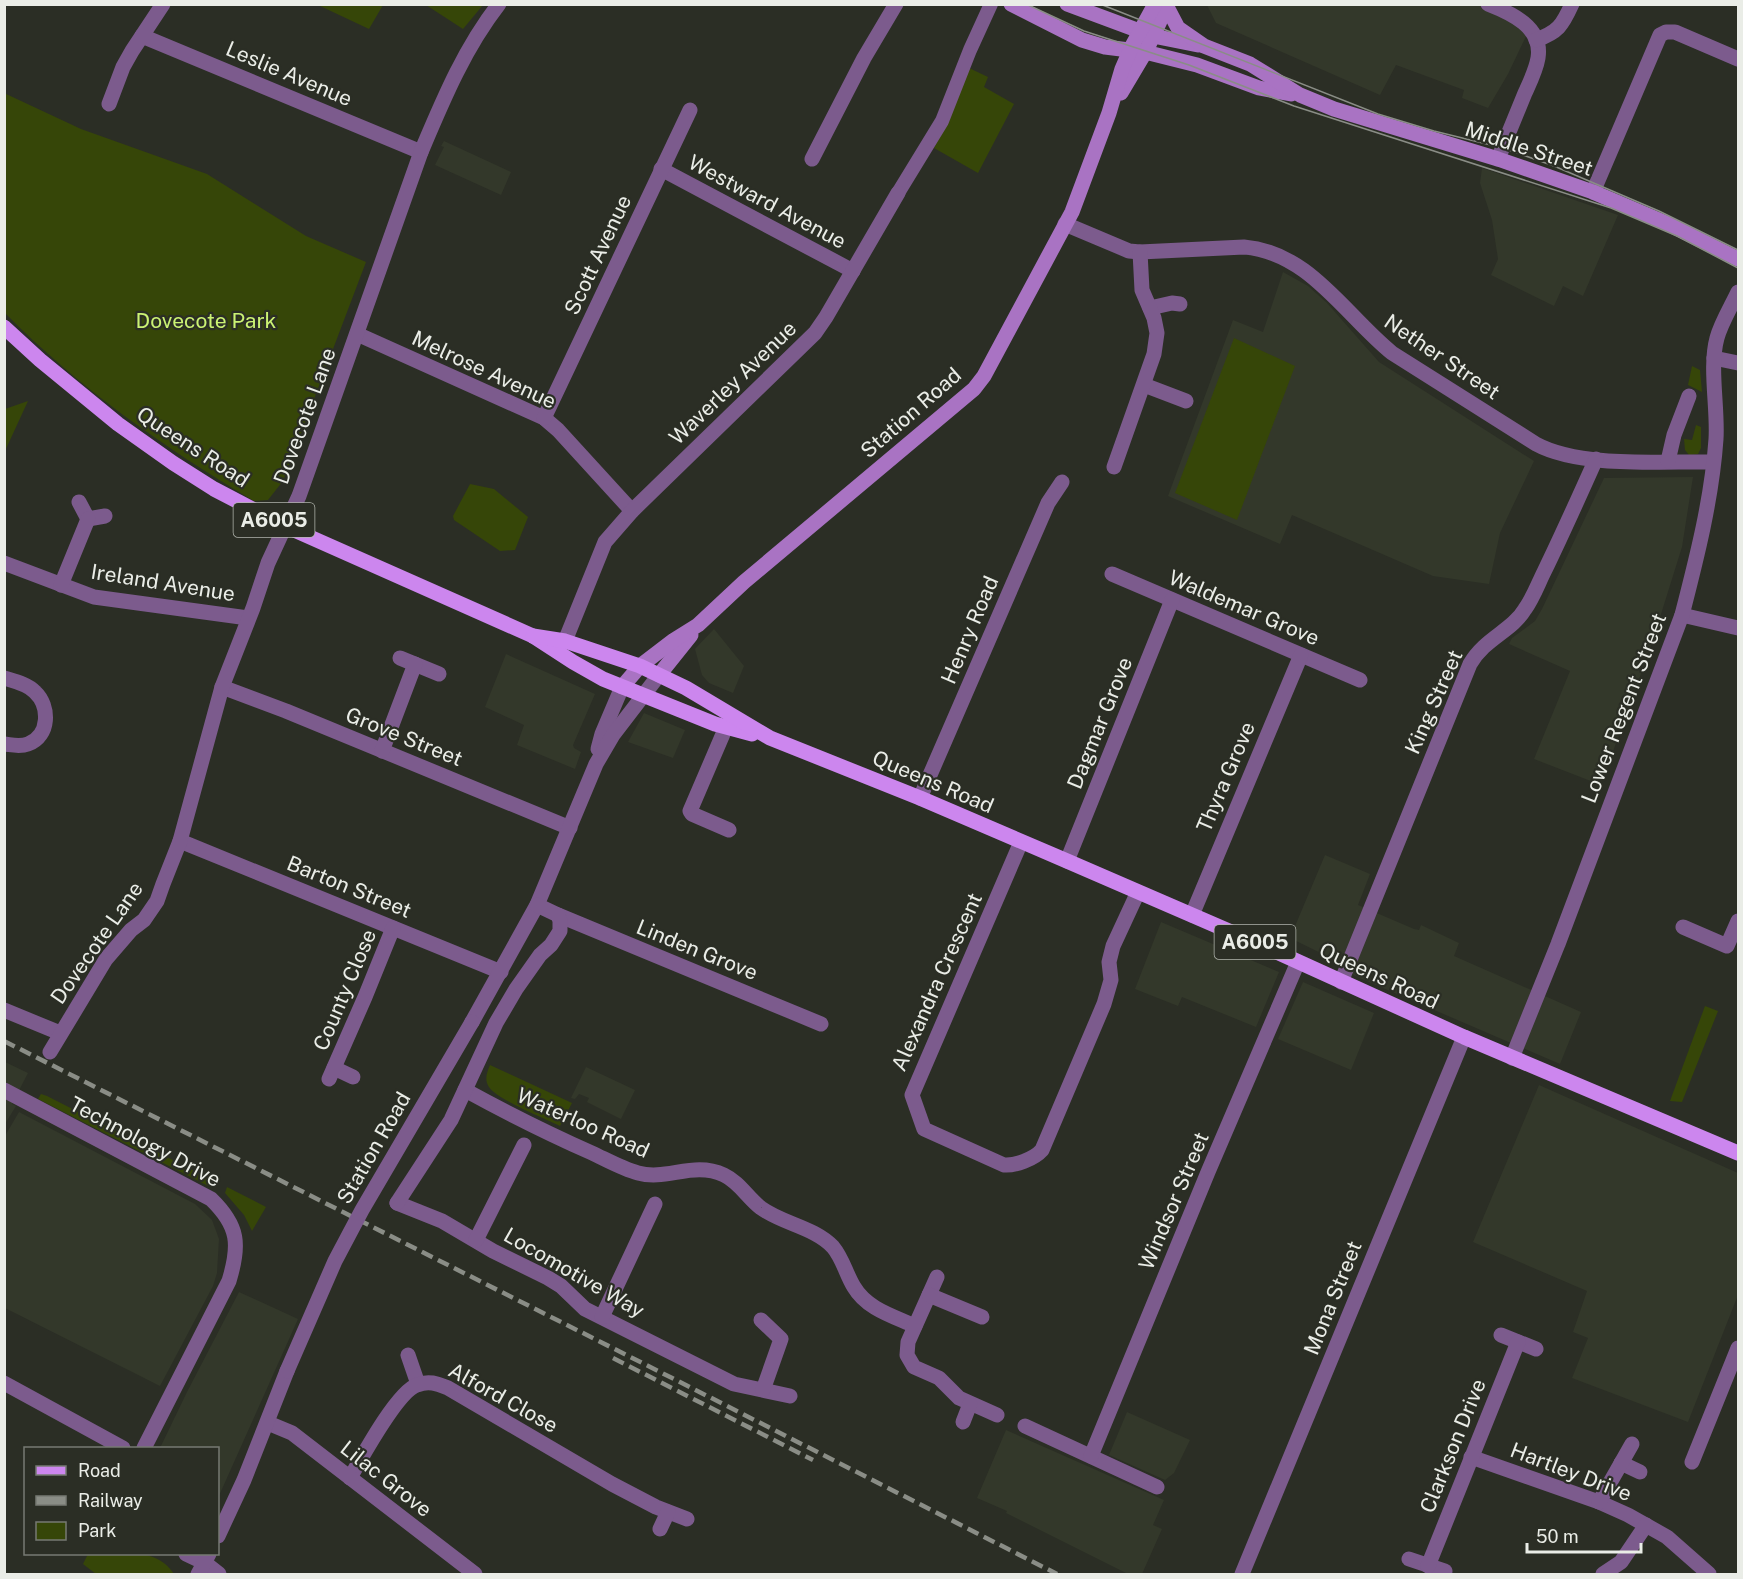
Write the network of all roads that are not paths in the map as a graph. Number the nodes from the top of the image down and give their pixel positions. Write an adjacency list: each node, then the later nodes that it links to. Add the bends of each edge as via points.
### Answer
1 (163, 4): 11 (street)
2 (499, 4): 19 (street, Dovecote Lane, via 471,44)
3 (896, 4): 20 (street)
4 (991, 4): 24 (street, Waverley Avenue, via 942,121)
5 (1011, 4): 14 (main road, Middle Street, via 1082,40)
6 (1067, 4): 10 (main road, Middle Street)
7 (1488, 4): 12 (street, via 1520,20)
8 (1572, 4): 12 (street, via 1560,28)
9 (1163, 5): 10 (main road, Station Road); 13 (main road, Middle Street, via 1178,28)
10 (1146, 34): 13 (main road, Middle Street); 14 (main road, Station Road)
11 (142, 36): 17 (street, via 123,67); 19 (street, Leslie Avenue)
12 (1536, 40): 21 (street, via 1538,59)
13 (1204, 46): 16 (main road, Middle Street, via 1250,64)
14 (1138, 51): 16 (main road, Middle Street, via 1197,65 1259,88); 25 (main road, Station Road)
15 (1738, 59): 23 (street, via 1675,32 1666,32 1656,41)
16 (1300, 95): 21 (main road, Middle Street)
17 (109, 104)
18 (690, 110): 22 (street, Scott Avenue)
19 (421, 152): 33 (street, Dovecote Lane)
20 (812, 159)
21 (1498, 159): 23 (main road, Middle Street)
22 (661, 169): 28 (street, Westward Avenue); 39 (street, Scott Avenue)
23 (1593, 192): 27 (main road, Middle Street)
24 (898, 193): 28 (street, Waverley Avenue)
25 (1065, 224): 26 (street, Nether Street); 56 (main road, Station Road, via 993,363 974,389)
26 (1140, 252): 31 (street, via 1142,290); 40 (street, Nether Street, via 1244,247 1285,258 1311,275 1372,337 1411,366 1546,450)
27 (1738, 259)
28 (853, 271): 46 (street, Waverley Avenue, via 815,333)
29 (1738, 292): 34 (street, Lower Regent Street, via 1717,338)
30 (1180, 304): 31 (street)
31 (1150, 308): 36 (street, via 1157,333)
32 (4, 327): 49 (main road, Queens Road / A6005, via 118,424 173,463)
33 (357, 334): 39 (street, Melrose Avenue); 49 (street, Dovecote Lane)
34 (1714, 358): 35 (street); 42 (street, Lower Regent Street)
35 (1738, 363)
36 (1144, 385): 38 (street); 43 (street)
37 (1689, 396): 41 (street)
38 (1186, 401)
39 (544, 418): 46 (street, Melrose Avenue)
40 (1596, 459): 41 (street, Nether Street); 91 (street, King Street, via 1526,609 1480,649 1470,664)
41 (1668, 461): 42 (street, Nether Street)
42 (1713, 462): 54 (street, Lower Regent Street)
43 (1114, 467)
44 (1062, 482): 76 (street, Henry Road, via 1048,503)
45 (79, 502): 48 (street)
46 (632, 511): 59 (street, Waverley Avenue, via 605,542)
47 (105, 516): 48 (street)
48 (88, 519): 52 (street)
49 (285, 526): 55 (street, Dovecote Lane); 58 (main road, Queens Road / A6005)
50 (4, 563): 52 (street, Ireland Avenue)
51 (1112, 574): 53 (street, Waldemar Grove)
52 (61, 585): 55 (street, Ireland Avenue, via 102,599)
53 (1172, 600): 60 (street, Waldemar Grove); 81 (street, Dagmar Grove)
54 (1682, 615): 57 (street); 97 (street, Lower Regent Street)
55 (248, 618): 68 (street, Dovecote Lane)
56 (698, 625): 63 (main road, Station Road); 65 (main road, Station Road)
57 (1738, 628)
58 (533, 636): 59 (main road, Queens Road / A6005); 69 (main road, Queens Road / A6005)
59 (565, 641): 63 (main road, Queens Road / A6005)
60 (1301, 655): 67 (street, Waldemar Grove); 85 (street, Thyra Grove)
61 (400, 658): 62 (street)
62 (415, 664): 64 (street); 74 (street)
63 (640, 666): 65 (main road, Queens Road / A6005); 69 (main road, Station Road)
64 (440, 674)
65 (659, 675): 70 (street, Station Road); 72 (main road, Queens Road / A6005)
66 (4, 678): 73 (street, via 33,689 45,706 46,716 36,740 18,746)
67 (1360, 680)
68 (222, 687): 74 (street, Grove Street); 79 (street, Dovecote Lane)
69 (622, 687): 70 (main road, Queens Road / A6005); 75 (street, Station Road, via 602,734)
70 (642, 695): 71 (main road, Queens Road / A6005); 75 (street, Station Road)
71 (726, 728): 72 (main road, Queens Road / A6005); 78 (street, via 690,811)
72 (770, 738): 76 (main road, Queens Road / A6005)
73 (4, 744)
74 (381, 751): 77 (street, Grove Street)
75 (596, 764): 77 (street, Station Road)
76 (920, 798): 80 (main road, Queens Road / A6005)
77 (570, 828): 83 (street, Station Road)
78 (729, 830)
79 (180, 841): 88 (street, Barton Street); 94 (street, Dovecote Lane, via 156,901 144,920 106,959)
80 (1021, 842): 81 (main road, Queens Road / A6005); 82 (street, Alexandra Crescent, via 912,1095 924,1129 1004,1166 1042,1150 1104,1004 1111,980 1109,962 1113,946)
81 (1067, 861): 82 (main road, Queens Road / A6005)
82 (1138, 892): 85 (main road, Queens Road / A6005)
83 (537, 905): 84 (street); 90 (street, Station Road)
84 (558, 915): 93 (street, Linden Grove); 100 (street, via 560,931 516,989)
85 (1192, 915): 89 (main road, Queens Road / A6005)
86 (1738, 921): 87 (street, via 1727,946)
87 (1683, 927)
88 (393, 928): 90 (street, Barton Street); 98 (street, County Close, via 332,1074)
89 (1298, 962): 91 (main road, Queens Road / A6005); 128 (street, Windsor Street)
90 (501, 972): 123 (street, Station Road, bridge, via 335,1261)
91 (1341, 982): 95 (main road, Queens Road / A6005)
92 (4, 1010): 94 (street, Dovecote Lane)
93 (821, 1024)
94 (60, 1034): 96 (street, Dovecote Lane)
95 (1464, 1037): 97 (main road, Queens Road / A6005); 148 (street, Mona Street)
96 (50, 1053)
97 (1512, 1058): 102 (main road, Queens Road / A6005)
98 (354, 1077)
99 (4, 1090): 127 (street, Technology Drive, via 211,1199 234,1230 236,1251 229,1281)
100 (465, 1090): 104 (street, Locomotive Way, via 442,1135 397,1203); 110 (street, Waterloo Road, via 637,1173 657,1175 696,1169 724,1175 762,1208 829,1243 865,1301)
101 (524, 1145): 104 (street)
102 (1738, 1153)
103 (655, 1204): 107 (street)
104 (476, 1240): 107 (street, Locomotive Way, via 548,1278 585,1309)
105 (937, 1277): 106 (street)
106 (929, 1295): 108 (street); 110 (street)
107 (602, 1317): 118 (street, Locomotive Way, via 734,1384)
108 (982, 1317)
109 (761, 1320): 118 (street, via 781,1340)
110 (915, 1326): 120 (street, via 906,1350 910,1362 939,1378)
111 (1501, 1335): 112 (street)
112 (1518, 1342): 114 (street); 129 (street, Clarkson Drive)
113 (1738, 1348): 130 (street)
114 (1536, 1349)
115 (408, 1355): 117 (street)
116 (4, 1383): 126 (street)
117 (418, 1384): 133 (street, Alford Close, via 404,1394); 136 (street, Alford Close, via 433,1382 448,1388 612,1484)
118 (763, 1390): 119 (street, Locomotive Way)
119 (790, 1396)
120 (970, 1404): 121 (street); 122 (street)
121 (996, 1415)
122 (963, 1422)
123 (268, 1423): 133 (street, Lilac Grove, via 292,1433); 140 (street, Station Road)
124 (1025, 1426): 128 (street)
125 (1632, 1443): 131 (street)
126 (119, 1447)
127 (145, 1447)
128 (1090, 1456): 134 (street)
129 (1471, 1458): 135 (street, Hartley Drive); 144 (street, Clarkson Drive)
130 (1692, 1462)
131 (1621, 1463): 132 (street); 135 (street)
132 (1640, 1472)
133 (350, 1478): 147 (street, Lilac Grove)
134 (1157, 1486)
135 (1599, 1502): 138 (street, Hartley Drive)
136 (668, 1512): 137 (street, Alford Close); 139 (street)
137 (687, 1519)
138 (1646, 1525): 149 (street, via 1621,1562); 150 (street, Hartley Drive, via 1667,1537)
139 (660, 1529)
140 (219, 1534)
141 (188, 1555): 143 (street)
142 (1408, 1559): 144 (street)
143 (204, 1564): 146 (street)
144 (1428, 1566): 145 (street)
145 (1444, 1571)
146 (219, 1575)
147 (475, 1575)
148 (1242, 1575)
149 (1603, 1575)
150 (1709, 1575)

